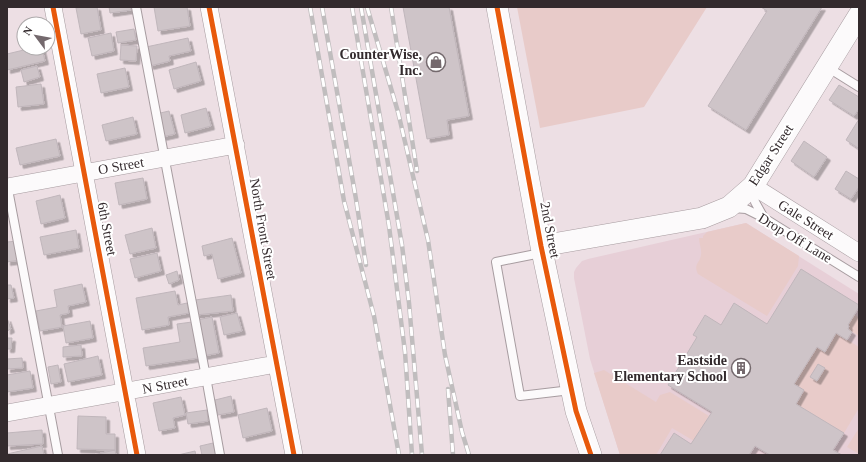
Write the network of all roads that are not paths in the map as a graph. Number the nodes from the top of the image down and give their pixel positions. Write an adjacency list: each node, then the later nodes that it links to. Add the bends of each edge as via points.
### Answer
1 (54, 7): 10 (street, 6th Street)
2 (136, 7): 9 (lane)
3 (209, 7): 8 (street, North Front Street)
4 (496, 7): 15 (street, 2nd Street)
5 (859, 16): 6 (street, Edgar Street)
6 (827, 67): 7 (lane); 12 (street, Edgar Street)
7 (859, 87)
8 (236, 145): 9 (street, O Street); 18 (street, North Front Street)
9 (165, 158): 10 (street, O Street); 19 (lane)
10 (84, 173): 11 (street, O Street); 21 (street, 6th Street)
11 (7, 186): 22 (lane)
12 (753, 186): 13 (street, Edgar Street); 14 (lane, via 755,202); 16 (street, Gale Street)
13 (729, 207): 14 (lane, Drop Off Lane, via 746,209); 15 (street, Edgar Street, via 702,218)
14 (764, 218): 17 (lane, Drop Off Lane)
15 (541, 250): 20 (street, 2nd Street); 20 (lane, via 496,262 520,396)
16 (859, 253)
17 (859, 277)
18 (276, 364): 19 (street, N Street); 27 (street, North Front Street)
19 (206, 377): 21 (street, N Street); 26 (lane)
20 (571, 390): 28 (street, 2nd Street)
21 (125, 392): 22 (street, N Street); 25 (street, 6th Street)
22 (49, 406): 23 (street, N Street); 24 (lane)
23 (7, 413)
24 (58, 455)
25 (137, 455)
26 (220, 455)
27 (294, 455)
28 (591, 455)

